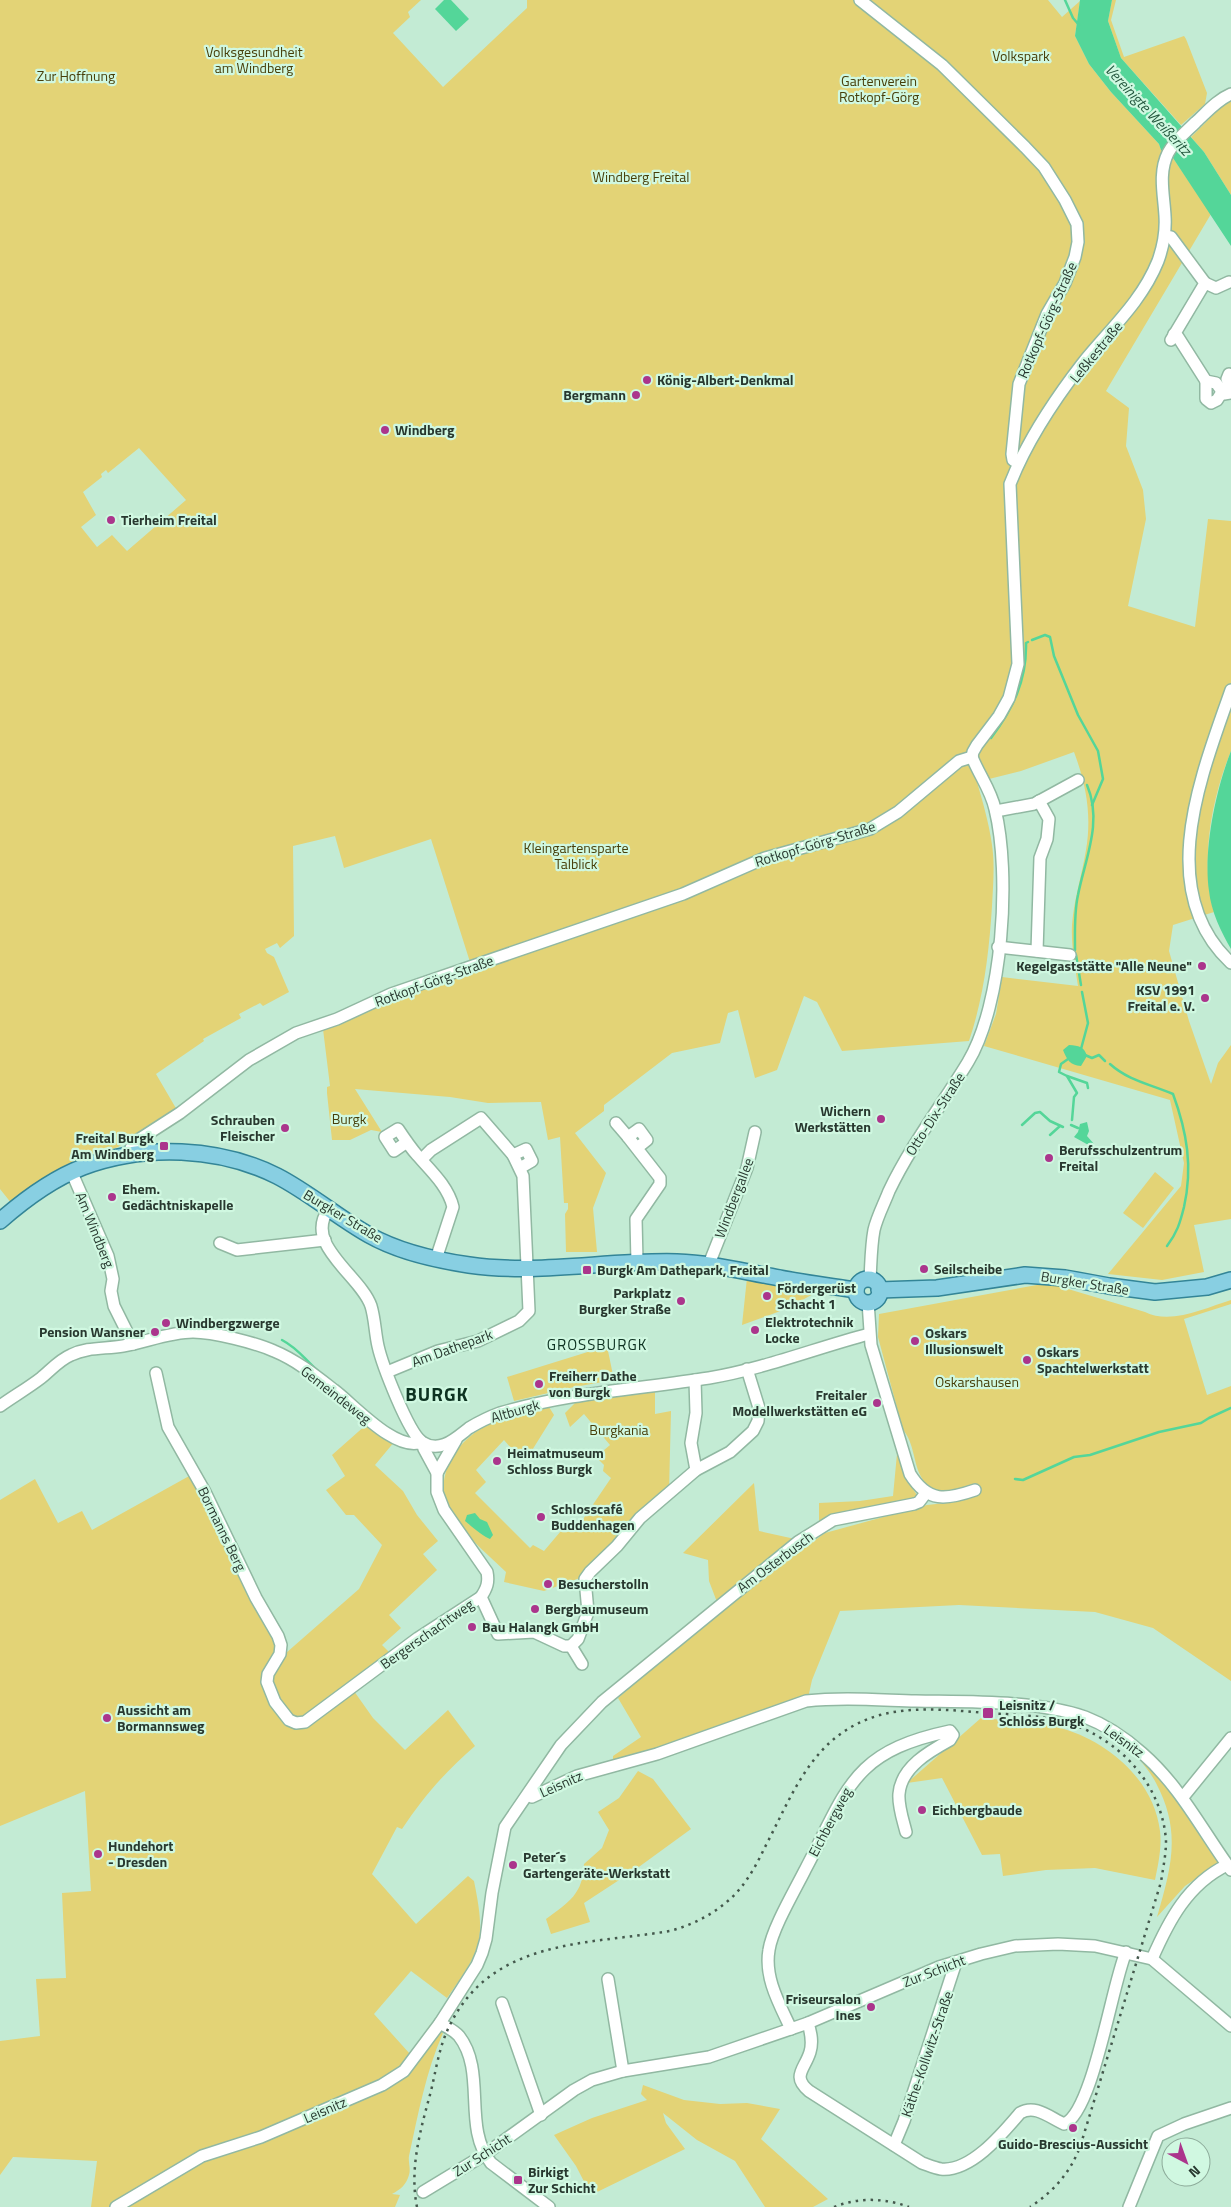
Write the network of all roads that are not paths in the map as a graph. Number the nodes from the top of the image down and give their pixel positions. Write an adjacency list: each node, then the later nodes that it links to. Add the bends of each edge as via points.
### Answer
1 (860, 0): 9 (street, Rotkopf-Görg-Straße, via 942,65 1025,147 1044,167 1077,224 1075,257 1047,314 1019,384 1012,454)
2 (1231, 94): 3 (street, Leßkestraße, via 1217,102 1167,154 1162,177)
3 (1165, 236): 5 (street, via 1181,249); 9 (street, Leßkestraße, via 1146,287 1121,321 1082,364)
4 (1229, 282): 5 (street, via 1216,288)
5 (1206, 283): 7 (street, via 1173,337 1178,337)
6 (1229, 374): 8 (street, via 1230,393)
7 (1206, 381): 8 (street, via 1216,383); 8 (street, via 1206,399 1211,404)
8 (1222, 392)
9 (1018, 464): 11 (street, via 1010,484 1018,664 1009,698)
10 (1231, 690): 18 (street, via 1202,778 1188,840 1189,879 1200,919 1209,938)
11 (972, 757): 14 (street, Otto-Dix-Straße); 22 (street, Rotkopf-Görg-Straße, via 959,761 879,824 852,836 765,858 683,894 391,994 296,1034 249,1060 135,1142 131,1148)
12 (1078, 780): 13 (street)
13 (1039, 801): 14 (street); 16 (street, via 1049,819 1047,840 1040,858)
14 (996, 811): 15 (street, Otto-Dix-Straße, via 1002,860)
15 (998, 947): 16 (street); 34 (street, Otto-Dix-Straße, via 995,981 981,1035 895,1179 874,1230)
16 (1037, 951): 17 (street)
17 (1070, 955)
18 (1231, 963)
19 (616, 1123): 30 (street, via 628,1138 639,1129 647,1140 637,1148 660,1178 660,1184 636,1219)
20 (755, 1132): 31 (street, Windbergallee, via 748,1168)
21 (407, 1142): 23 (street)
22 (132, 1156): 24 (main road, Burgker Straße, via 97,1163); 25 (main road, Burgker Straße, via 177,1152 227,1158 276,1176)
23 (422, 1160): 29 (street, via 451,1199 453,1207); 32 (street, via 431,1150 481,1118 520,1168 524,1182)
24 (72, 1173): 26 (main road, Burgker Straße, via 36,1192); 38 (street, Am Windberg, via 110,1263 114,1306)
25 (329, 1209): 27 (street, via 322,1219); 29 (main road, Burgker Straße, via 370,1236)
26 (0, 1221)
27 (325, 1240): 28 (street, via 237,1250); 40 (street, via 370,1304 378,1347)
28 (220, 1243)
29 (436, 1259): 32 (main road, Burgker Straße, via 490,1267)
30 (638, 1262): 31 (main road, Burgker Straße); 32 (main road, Burgker Straße)
31 (709, 1264): 35 (main road, Burgker Straße)
32 (527, 1268): 40 (street, Am Dathepark, via 529,1312 526,1317 469,1345 438,1350)
33 (1231, 1280): 34 (main road, Burgker Straße, via 1155,1292 1028,1275 937,1288)
34 (875, 1285): 35 (main road, via 859,1283); 36 (main road, via 877,1297)
35 (856, 1290): 36 (main road, via 861,1300)
36 (868, 1302): 37 (street)
37 (869, 1334): 39 (street, Altburgk); 49 (street, via 910,1474)
38 (133, 1344): 43 (street, Gemeindeweg, via 72,1354); 45 (street, Gemeindeweg, via 192,1332 266,1348 299,1365 335,1390 379,1428 413,1444)
39 (747, 1369): 42 (street, Altburgk); 46 (street, via 759,1408 753,1431 730,1452)
40 (387, 1372): 45 (street, via 408,1422)
41 (156, 1373): 53 (street, Bormanns Berg, via 168,1427 201,1484 278,1636 280,1654)
42 (695, 1380): 44 (street, Altburgk, via 545,1402 483,1420); 46 (street, via 696,1412 691,1443)
43 (0, 1406)
44 (458, 1439): 45 (street, Altburgk, via 444,1445 432,1446); 47 (street)
45 (422, 1442): 47 (street, Bergerschachtweg)
46 (696, 1470): 51 (street, via 640,1518 585,1579 588,1612 578,1639)
47 (436, 1473): 50 (street, Bergerschachtweg, via 437,1492 444,1510 487,1572 489,1581)
48 (974, 1490): 49 (street, via 953,1498)
49 (926, 1493): 55 (street, Am Osterbusch, via 920,1502 914,1504 832,1520 798,1542 602,1702 561,1745)
50 (481, 1597): 51 (street, via 498,1634 534,1632); 53 (street, Bergerschachtweg, via 418,1638 305,1722 289,1720 275,1702)
51 (571, 1646): 52 (street)
52 (582, 1664)
53 (267, 1682)
54 (1231, 1738): 56 (street)
55 (528, 1795): 56 (street, Leisnitz, via 532,1797 577,1776 657,1754 806,1702 831,1699 1014,1705 1082,1716 1110,1729 1132,1745); 64 (street, Leisnitz, via 502,1833 482,1953)
56 (1183, 1797): 58 (street, Leisnitz)
57 (906, 1832): 67 (street, Eichbergweg, via 899,1800 902,1782 920,1758 950,1740 953,1736 950,1731 903,1744 879,1757 858,1774 842,1798 768,1949 768,1971 773,1990)
58 (1229, 1867): 60 (street, Leisnitz, via 1205,1878 1180,1905)
59 (1126, 1952): 60 (street, Zur Schicht); 61 (street, Zur Schicht, via 1095,1946 1037,1944 989,1952); 71 (street, via 1085,2094 1070,2122 1064,2124 1035,2109 1027,2109 983,2153 943,2169 922,2163)
60 (1152, 1959): 66 (street, Zur Schicht)
61 (956, 1962): 65 (street, Zur Schicht); 71 (street, Käthe-Kollwitz-Straße)
62 (608, 1978): 68 (street)
63 (502, 2004): 70 (street)
64 (440, 2023): 72 (street, via 459,2036 467,2053 477,2136); 74 (street, Leisnitz, via 411,2064 394,2079 261,2137 202,2156)
65 (808, 2023): 67 (street, Zur Schicht); 71 (street, via 812,2042 800,2076 801,2084)
66 (1231, 2026)
67 (791, 2030): 68 (street, Zur Schicht, via 709,2057)
68 (623, 2071): 70 (street, Zur Schicht, via 592,2080)
69 (1231, 2108): 76 (street, via 1158,2136)
70 (541, 2115): 72 (street, Zur Schicht)
71 (894, 2145)
72 (484, 2155): 73 (street, Zur Schicht); 75 (street, via 497,2169)
73 (423, 2192)
74 (116, 2207)
75 (549, 2207)
76 (1129, 2207)

